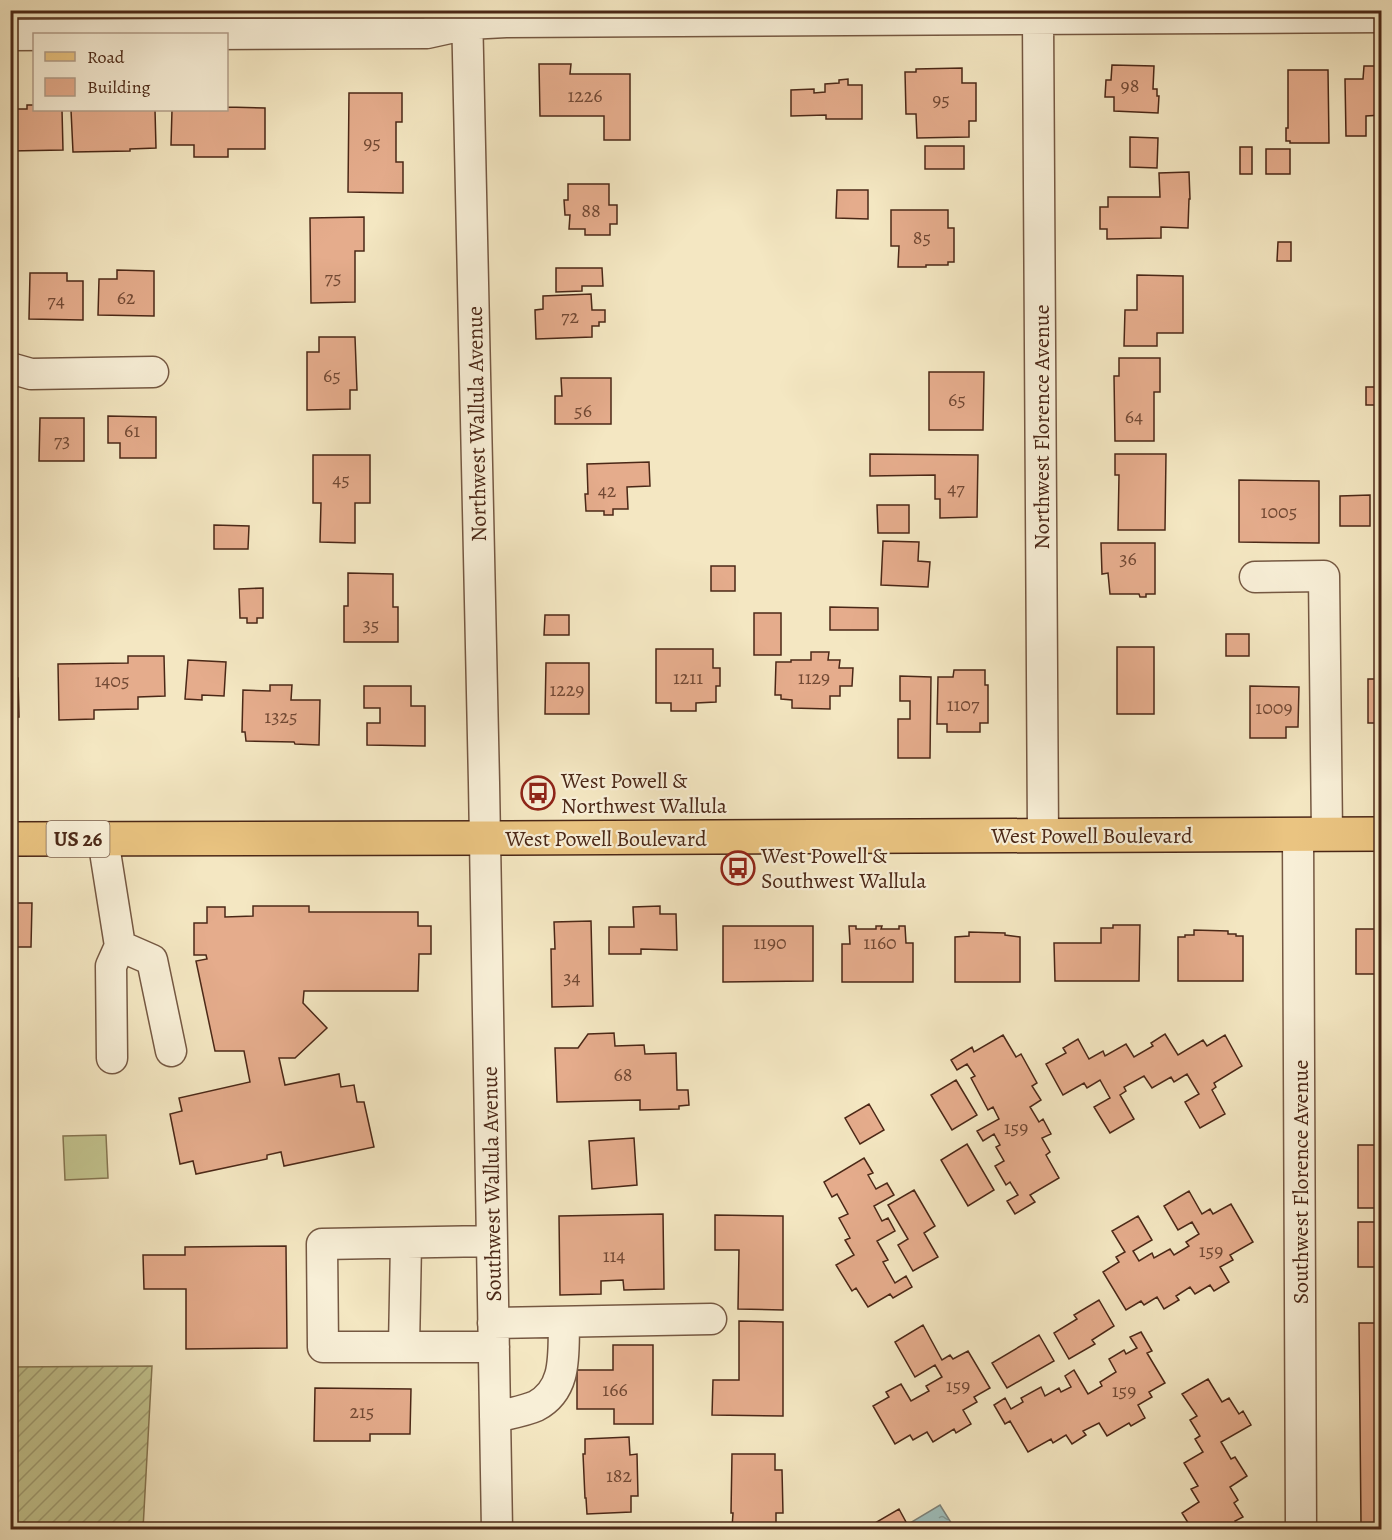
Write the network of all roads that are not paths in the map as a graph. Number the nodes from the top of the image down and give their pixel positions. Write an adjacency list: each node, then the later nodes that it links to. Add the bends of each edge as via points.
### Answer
1 (46, 10): 5 (street)
2 (467, 17): 4 (street, via 518,22); 7 (street, via 427,33); 15 (street, Northwest Wallula Avenue)
3 (1382, 17): 4 (street)
4 (1038, 19): 14 (street, Northwest Florence Avenue)
5 (46, 33)
6 (33, 34): 8 (street)
7 (228, 34)
8 (10, 35)
9 (10, 368): 10 (street, via 31,374)
10 (153, 372)
11 (1255, 577): 12 (street, Southwest Florence Avenue, via 1324,576)
12 (1313, 834): 13 (main road, West Powell Boulevard / US 26); 14 (main road, West Powell Boulevard / US 26); 29 (street, Southwest Florence Avenue)
13 (1382, 834)
14 (1043, 836): 15 (main road, West Powell Boulevard / US 26)
15 (485, 838): 17 (main road, West Powell Boulevard / US 26); 21 (street, Southwest Wallula Avenue)
16 (10, 839): 17 (main road, West Powell Boulevard / US 26)
17 (103, 839): 18 (street)
18 (120, 946): 19 (street, via 152,960); 20 (street, via 111,966)
19 (171, 1051)
20 (112, 1058)
21 (492, 1241): 22 (street); 25 (street, Southwest Wallula Avenue)
22 (406, 1243): 26 (street); 26 (street, via 322,1244 323,1347)
23 (711, 1319): 24 (street)
24 (564, 1322): 25 (street); 27 (street, via 563,1371 552,1394 535,1406)
25 (493, 1335): 26 (street); 27 (street, Southwest Wallula Avenue)
26 (404, 1347)
27 (495, 1417): 28 (street, Southwest Wallula Avenue)
28 (497, 1530)
29 (1301, 1530)

